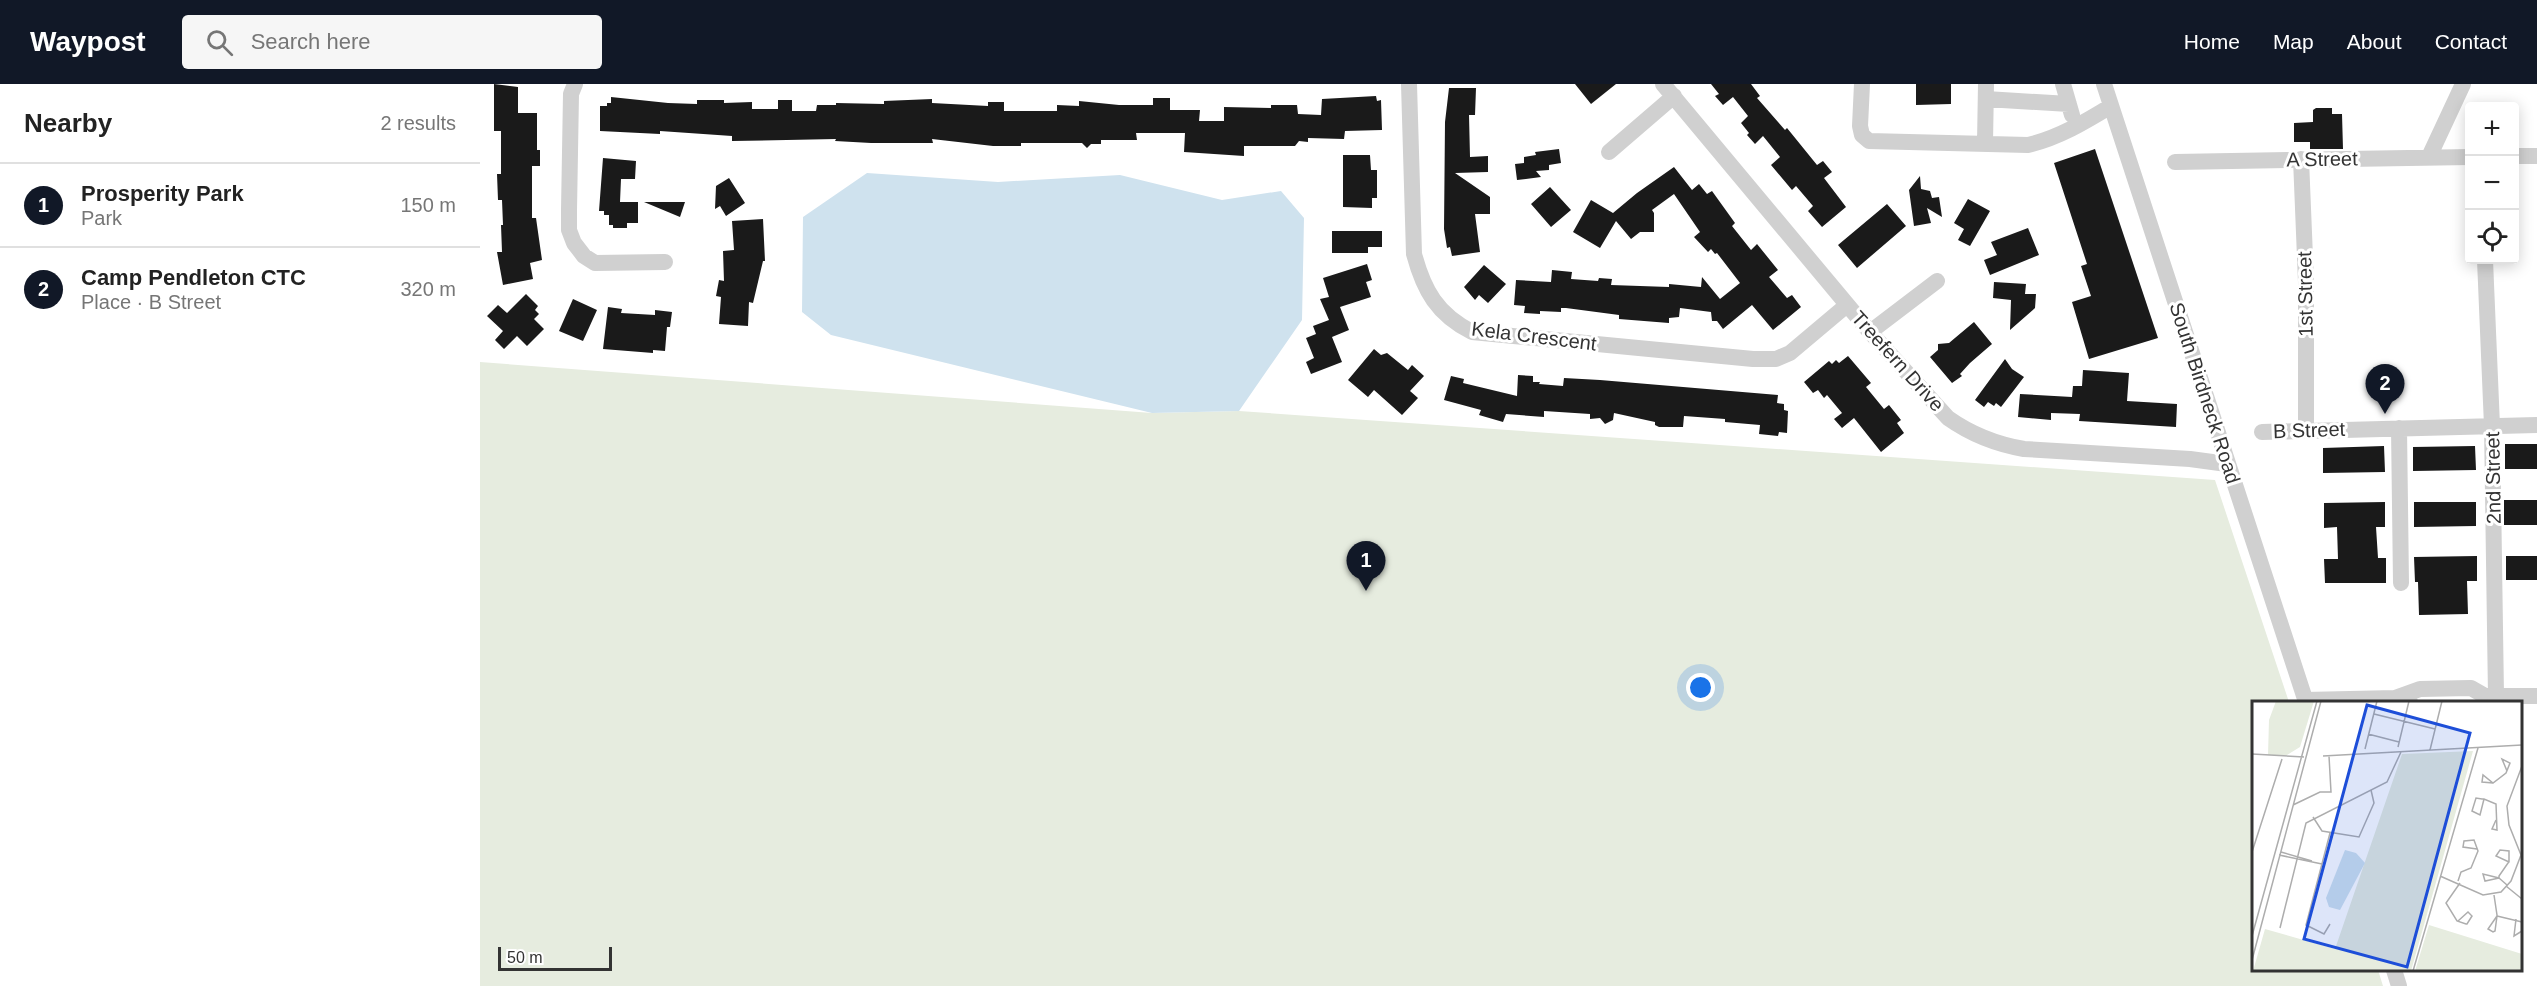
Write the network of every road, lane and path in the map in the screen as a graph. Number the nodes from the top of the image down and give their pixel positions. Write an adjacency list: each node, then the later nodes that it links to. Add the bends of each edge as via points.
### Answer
1 (575, 84): 20 (street, via 570,94 569,210 574,243 595,263)
2 (1409, 84): 23 (street, Kela Crescent, via 1414,254 1421,281 1438,307 1472,332 1776,359 1790,353)
3 (1862, 84): 12 (street, via 1860,126 1869,141)
4 (2062, 84): 9 (street)
5 (2104, 84): 10 (street, South Birdneck Road)
6 (2463, 84): 16 (street)
7 (1668, 90): 13 (street); 23 (street, Treefern Drive)
8 (1986, 92): 9 (street); 12 (street)
9 (2069, 104): 11 (street)
10 (2111, 106): 11 (street); 30 (street, South Birdneck Road)
11 (2076, 127): 12 (street, via 2028,145)
12 (1985, 143)
13 (1609, 152)
14 (2519, 156): 15 (street)
15 (2537, 156)
16 (2429, 157): 17 (street, A Street); 18 (street, A Street)
17 (2465, 157)
18 (2301, 159): 19 (street, A Street); 28 (street, 1st Street)
19 (2175, 162)
20 (665, 262)
21 (2485, 264): 26 (street, 2nd Street)
22 (1937, 280): 24 (street)
23 (1847, 305): 24 (street, Treefern Drive)
24 (1870, 332): 30 (street, Treefern Drive, via 1948,418 1991,442 2024,449)
25 (2537, 425): 26 (street, B Street)
26 (2492, 426): 27 (street, B Street); 33 (street, 2nd Street)
27 (2399, 428): 28 (street, B Street); 31 (street)
28 (2306, 429): 29 (street, B Street)
29 (2262, 432)
30 (2227, 464): 35 (street, South Birdneck Road)
31 (2401, 583)
32 (2537, 696): 33 (street)
33 (2485, 698): 34 (street, via 2471,688 2460,688 2420,689)
34 (2402, 700): 35 (street)
35 (2306, 701)
36 (2395, 971): 37 (street)
37 (2399, 986)

